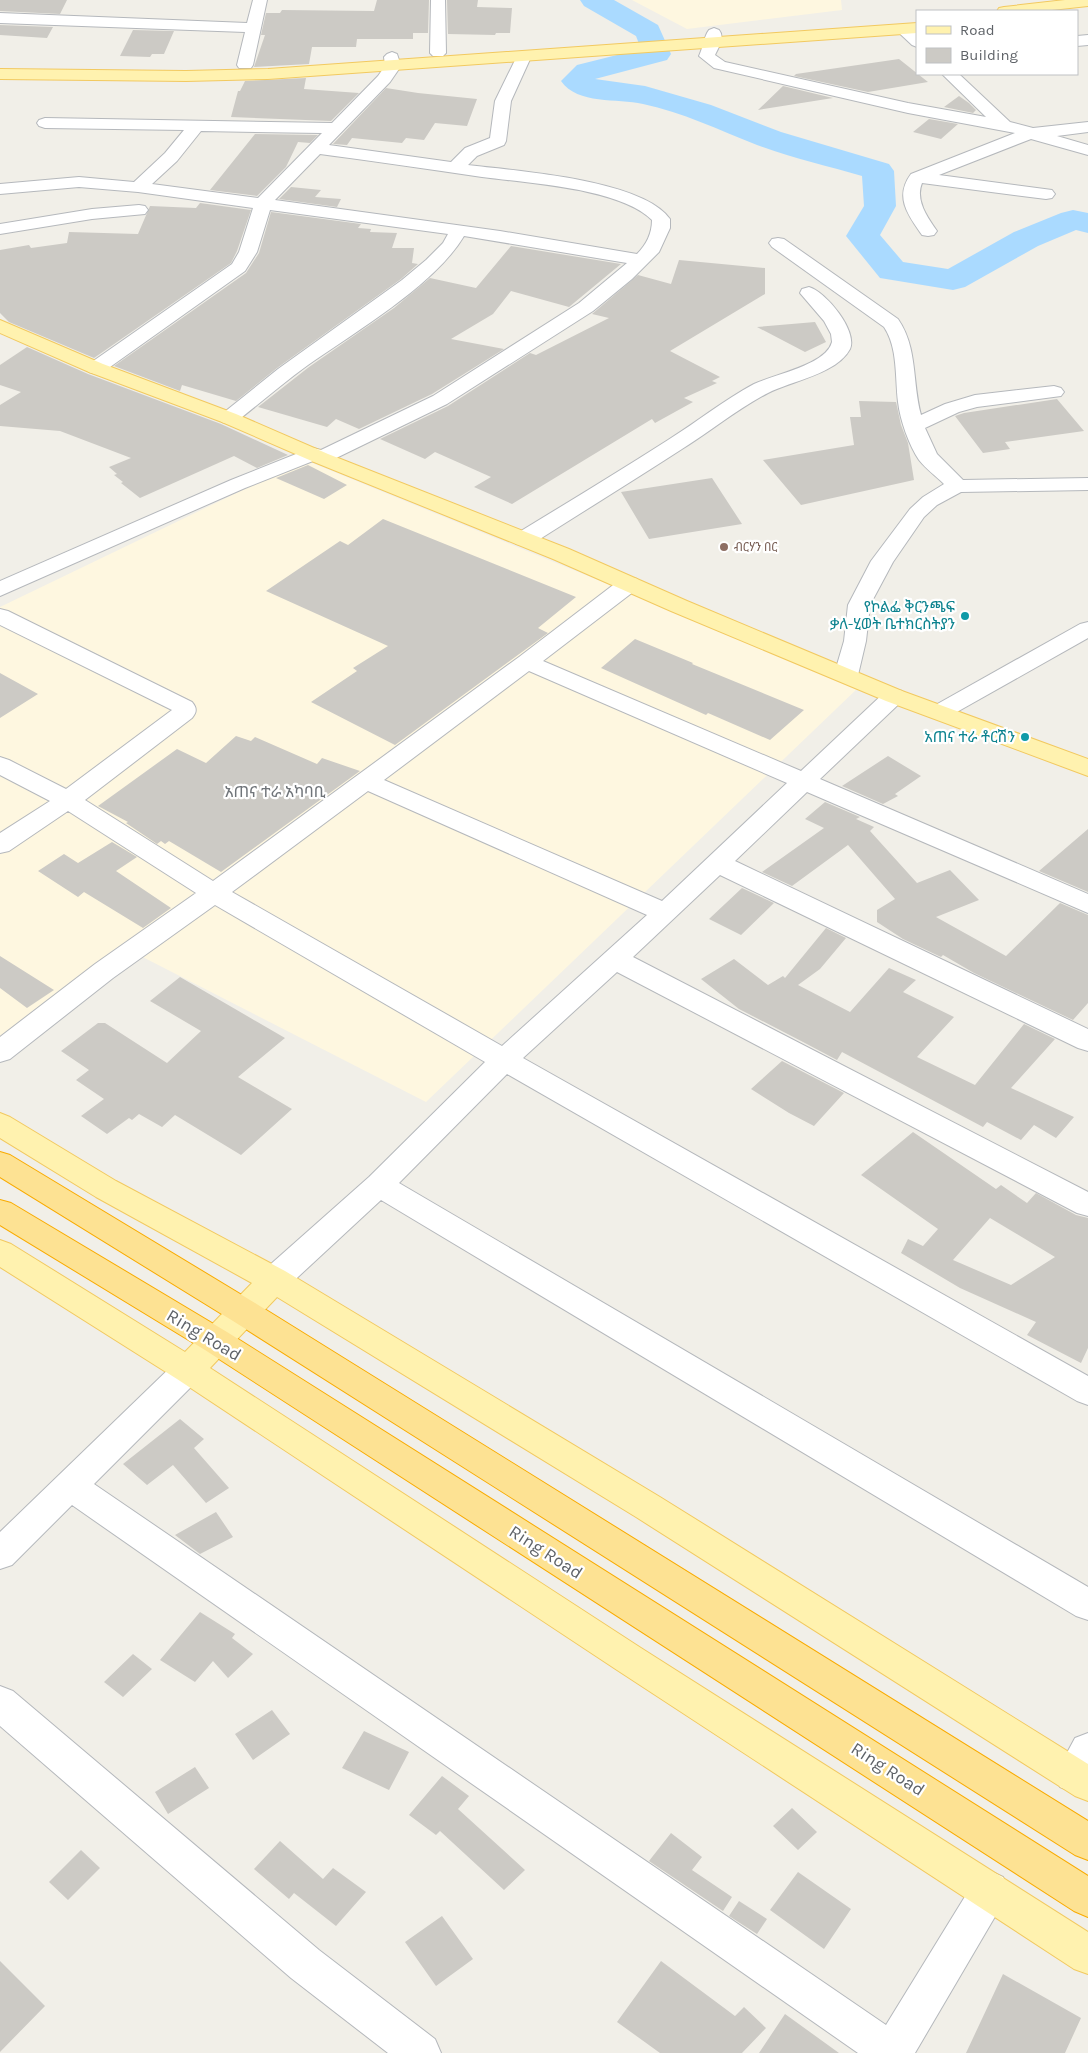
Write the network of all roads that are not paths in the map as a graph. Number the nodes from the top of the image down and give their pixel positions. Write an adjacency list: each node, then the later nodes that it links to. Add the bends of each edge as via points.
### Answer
1 (260, 0): 7 (street)
2 (438, 0): 12 (street)
3 (1088, 2): 4 (main road)
4 (1013, 10)
5 (0, 18): 7 (street)
6 (916, 20): 9 (main road)
7 (254, 28): 16 (street)
8 (910, 29): 9 (main road); 10 (street)
9 (714, 38): 11 (main road); 20 (street, via 706,56 720,65 908,108)
10 (916, 40)
11 (620, 45): 12 (main road); 13 (main road)
12 (438, 53): 14 (main road)
13 (523, 57): 14 (main road); 25 (street, via 503,101)
14 (392, 61): 16 (main road); 17 (main road, via 218,75); 23 (street, via 384,79)
15 (0, 64): 16 (main road)
16 (246, 65)
17 (0, 74)
18 (951, 75): 20 (street)
19 (46, 123): 21 (street)
20 (1004, 125): 24 (street)
21 (195, 127): 23 (street); 31 (street, via 170,157)
22 (1088, 127): 24 (street)
23 (337, 128): 26 (street)
24 (1028, 134): 27 (street); 30 (street)
25 (498, 141): 28 (street, via 472,152); 29 (street)
26 (315, 148): 28 (street); 34 (street)
27 (1088, 150)
28 (456, 167): 29 (street)
29 (539, 177): 40 (street, via 620,195 653,211 661,219 661,228 653,248)
30 (917, 178): 33 (street); 38 (street, via 913,181 911,195 920,220)
31 (138, 187): 32 (street, via 79,182); 34 (street)
32 (0, 190)
33 (1046, 194)
34 (264, 203): 37 (street); 43 (street, via 248,252 239,267)
35 (139, 210): 36 (street)
36 (0, 229)
37 (459, 231): 40 (street); 45 (street, via 443,254 408,284)
38 (928, 231)
39 (778, 243): 46 (street, via 891,323 898,334)
40 (640, 260): 47 (street, via 613,287 586,307 440,400)
41 (809, 293): 50 (street, via 820,303 842,336 841,348 832,358 745,397)
42 (0, 326): 43 (main road)
43 (96, 368): 45 (main road)
44 (1054, 392): 46 (street, via 975,401)
45 (229, 418): 47 (main road)
46 (914, 426): 49 (street, via 928,457 953,479)
47 (317, 456): 50 (main road); 52 (street, via 238,484)
48 (1088, 484): 49 (street)
49 (955, 486): 56 (street, via 925,505 882,561 859,605)
50 (524, 540): 51 (main road)
51 (629, 584): 55 (street); 56 (main road)
52 (0, 589)
53 (0, 616): 63 (street, via 184,707 184,712 177,719)
54 (1088, 629): 58 (street)
55 (527, 662): 61 (street); 62 (street)
56 (846, 675): 57 (main road)
57 (894, 696): 58 (main road); 62 (street)
58 (940, 712): 60 (main road)
59 (0, 765): 63 (street)
60 (1088, 768)
61 (366, 781): 66 (street); 68 (street)
62 (806, 781): 65 (street); 67 (street)
63 (68, 800): 64 (street); 66 (street)
64 (0, 846)
65 (717, 863): 68 (street); 70 (street)
66 (214, 893): 71 (street, via 104,971); 72 (street)
67 (1088, 904)
68 (665, 912): 69 (street)
69 (614, 959): 72 (street); 76 (street)
70 (1088, 1041)
71 (0, 1052)
72 (504, 1060): 75 (street); 83 (street)
73 (0, 1124): 79 (main road, via 106,1189)
74 (0, 1163): 80 (highway)
75 (379, 1185): 79 (street); 86 (street)
76 (1088, 1205)
77 (0, 1211): 81 (highway, Ring Road)
78 (0, 1252): 82 (main road)
79 (274, 1280): 80 (main road); 88 (main road)
80 (244, 1312): 81 (main road); 89 (highway)
81 (216, 1341): 82 (main road); 91 (highway, Ring Road)
82 (188, 1370): 84 (street); 90 (main road, via 629,1659)
83 (1088, 1392)
84 (69, 1485): 85 (street); 94 (street)
85 (0, 1554)
86 (1088, 1605)
87 (0, 1703): 93 (street, via 305,1964)
88 (1083, 1770)
89 (1088, 1842)
90 (990, 1890): 92 (main road); 94 (street)
91 (1088, 1898)
92 (1088, 1955)
93 (421, 2053)
94 (892, 2053)

